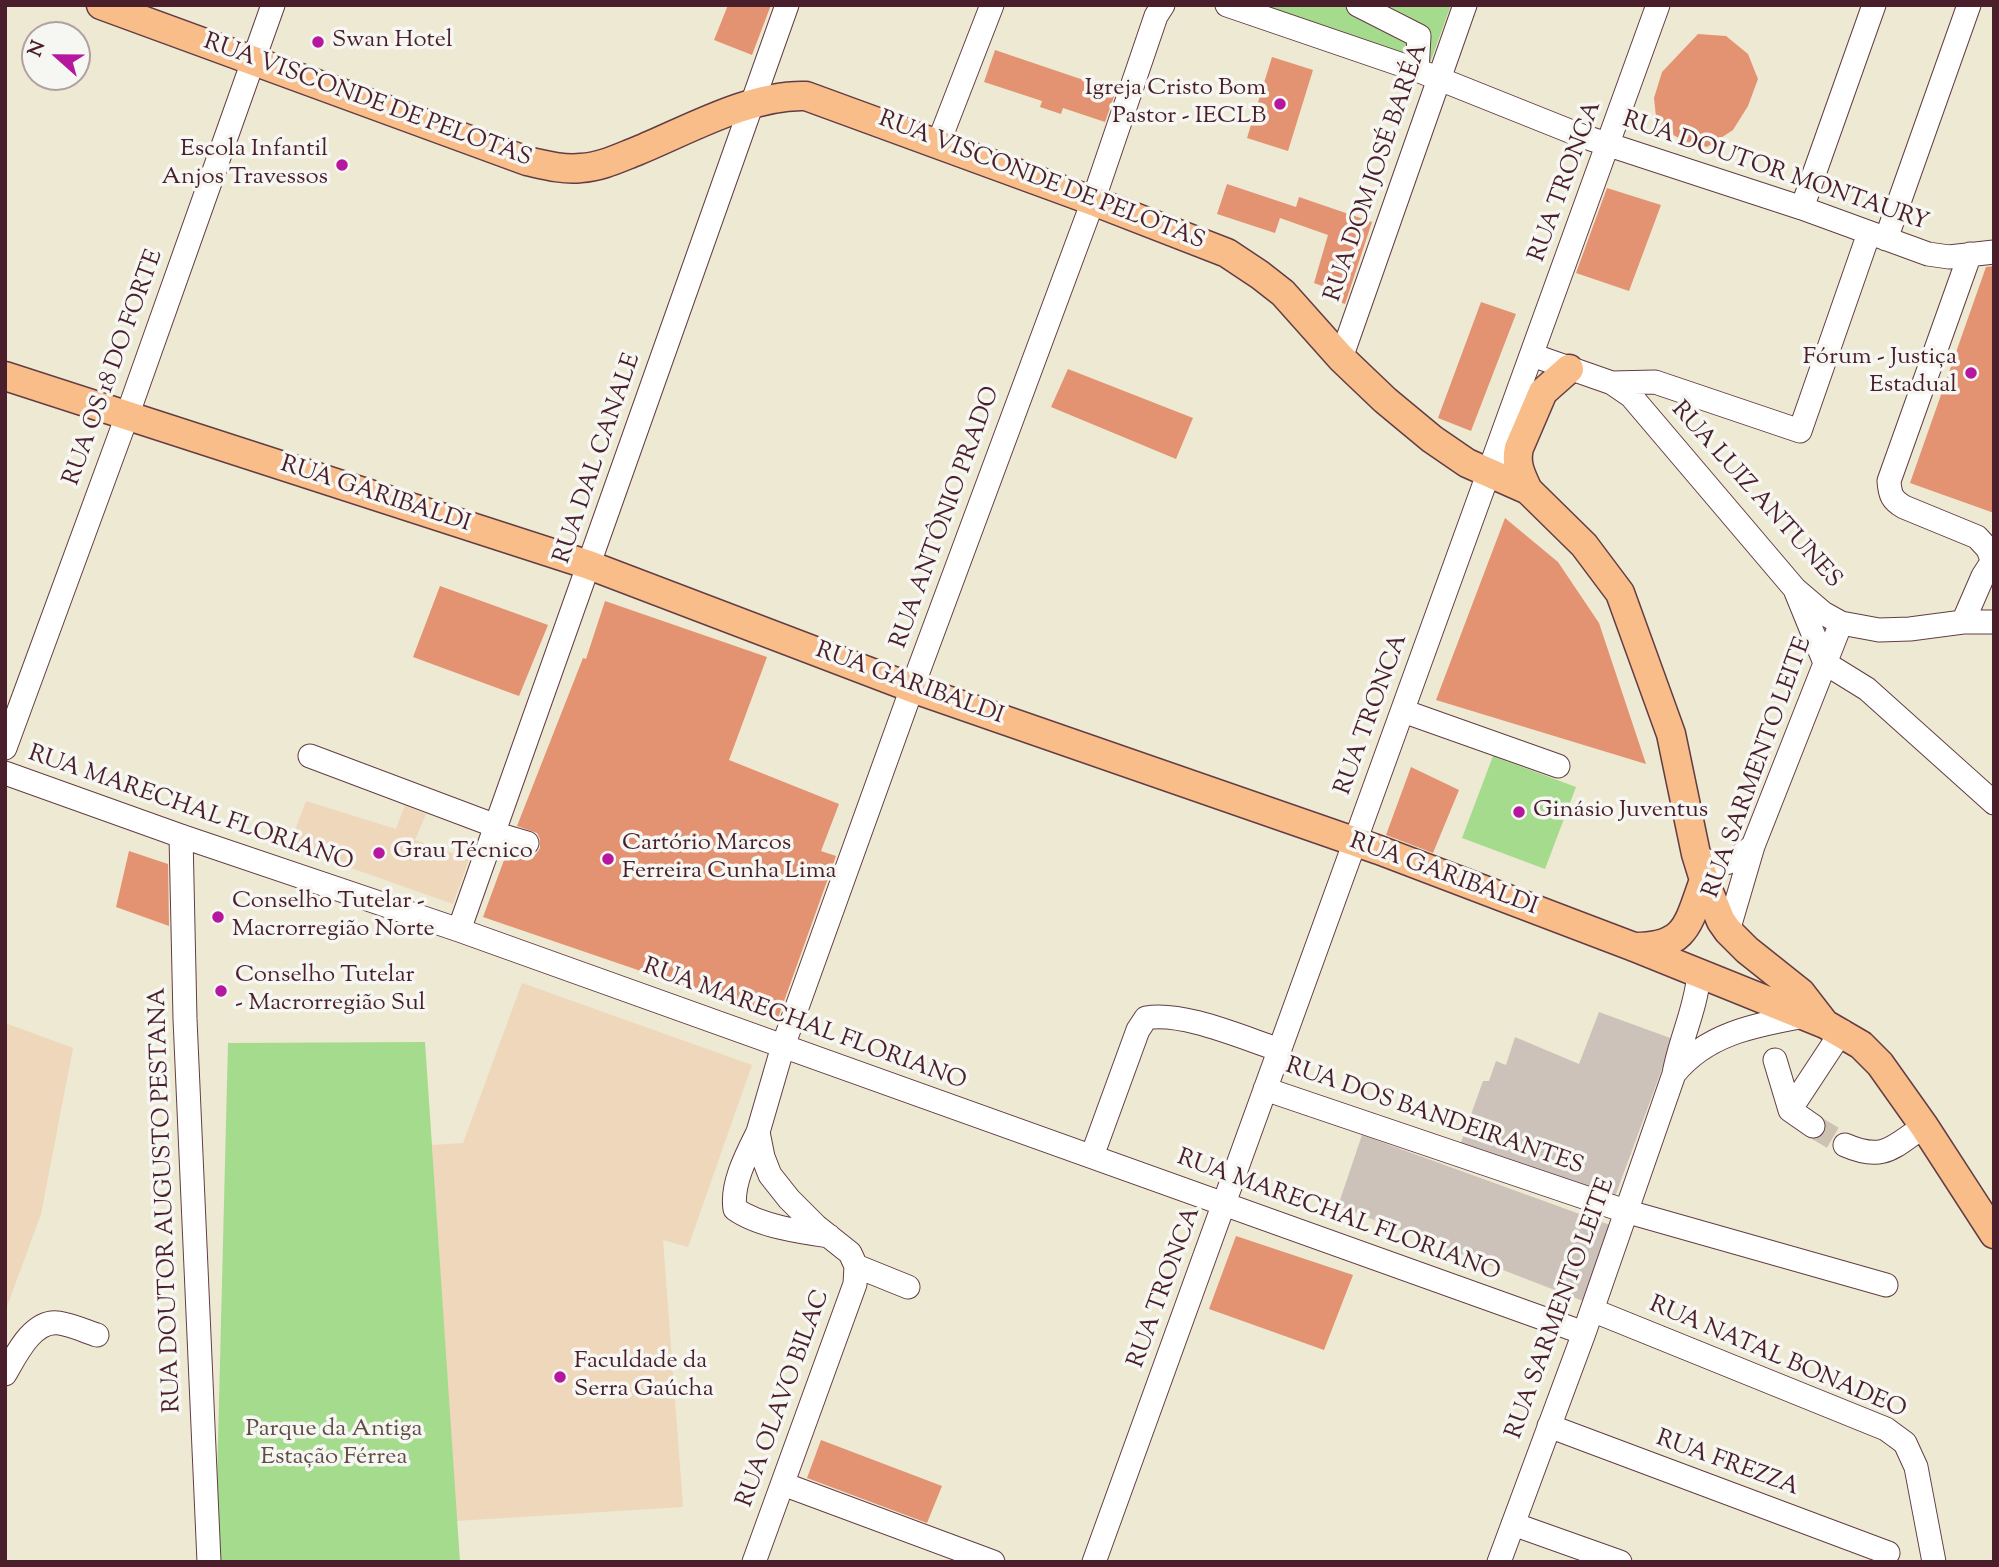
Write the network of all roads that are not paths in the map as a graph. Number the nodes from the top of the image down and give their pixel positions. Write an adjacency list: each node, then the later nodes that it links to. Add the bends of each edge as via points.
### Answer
1 (101, 5): 12 (main road, RUA VISCONDE DE PELOTAS)
2 (273, 5): 12 (street, RUA OS 18 DO FORTE)
3 (787, 5): 14 (street, RUA DAL CANALE)
4 (992, 5): 15 (street)
5 (1163, 5): 17 (street, RUA ANTÔNIO PRADO)
6 (1227, 5): 13 (street, RUA DOUTOR MONTAURY)
7 (1357, 5): 13 (street, via 1419,36)
8 (1465, 5): 13 (street, RUA DOM JOSÉ BARÉA)
9 (1658, 5): 16 (street, RUA TRONCA)
10 (1874, 5): 18 (street)
11 (1969, 5): 19 (street)
12 (253, 62): 14 (main road, RUA VISCONDE DE PELOTAS, via 556,168 607,163); 27 (street, RUA OS 18 DO FORTE)
13 (1427, 74): 16 (street, RUA DOUTOR MONTAURY); 23 (street, RUA DOM JOSÉ BARÉA)
14 (752, 103): 15 (main road, RUA VISCONDE DE PELOTAS, via 785,95 806,96); 31 (street, RUA DAL CANALE)
15 (938, 144): 17 (main road, RUA VISCONDE DE PELOTAS)
16 (1609, 144): 18 (street, RUA DOUTOR MONTAURY); 22 (street, RUA TRONCA)
17 (1093, 201): 23 (main road, RUA VISCONDE DE PELOTAS, via 1227,253 1283,293); 37 (street, RUA ANTÔNIO PRADO)
18 (1802, 208): 19 (street, RUA DOUTOR MONTAURY)
19 (1877, 236): 21 (street, RUA DOUTOR MONTAURY, via 1928,254); 26 (street, via 1800,431 1655,382)
20 (1994, 252): 21 (street, RUA DOUTOR MONTAURY)
21 (1970, 254): 30 (street, via 1889,481 1893,501 1977,537)
22 (1532, 355): 24 (street, RUA LUIZ ANTUNES); 28 (street, RUA TRONCA)
23 (1341, 358): 28 (main road, RUA VISCONDE DE PELOTAS, via 1432,439)
24 (1569, 369): 26 (street, RUA LUIZ ANTUNES); 29 (main road, via 1543,391 1519,448 1519,470)
25 (5, 376): 27 (main road, RUA GARIBALDI)
26 (1612, 383): 32 (street, RUA LUIZ ANTUNES, via 1639,405)
27 (127, 416): 31 (main road, RUA GARIBALDI); 39 (street, RUA OS 18 DO FORTE)
28 (1489, 474): 29 (main road, RUA VISCONDE DE PELOTAS); 38 (street, RUA TRONCA)
29 (1528, 490): 49 (main road, RUA VISCONDE DE PELOTAS, via 1584,545 1620,593 1671,734)
30 (1993, 559): 33 (street)
31 (589, 565): 37 (main road, RUA GARIBALDI); 44 (street, RUA DAL CANALE)
32 (1795, 589): 35 (street, RUA LUIZ ANTUNES); 36 (street)
33 (1963, 622): 34 (street, RUA LUIZ ANTUNES); 35 (street, RUA LUIZ ANTUNES, via 1879,630)
34 (1994, 622)
35 (1841, 623): 36 (street, RUA SARMENTO LEITE)
36 (1825, 663): 43 (street, via 1867,689); 48 (street, RUA SARMENTO LEITE)
37 (912, 688): 46 (main road, RUA GARIBALDI); 55 (street, RUA ANTÔNIO PRADO)
38 (1403, 711): 41 (street); 46 (street, RUA TRONCA)
39 (5, 748)
40 (310, 756): 44 (street)
41 (1558, 766)
42 (5, 773): 45 (street, RUA MARECHAL FLORIANO)
43 (1994, 803)
44 (495, 830): 47 (street); 50 (street, RUA DAL CANALE)
45 (181, 836): 50 (street, RUA MARECHAL FLORIANO); 81 (street, RUA DOUTOR AUGUSTO PESTANA)
46 (1355, 842): 52 (main road, RUA GARIBALDI); 56 (street, RUA TRONCA)
47 (527, 843)
48 (1753, 846): 49 (street, via 1731,862 1706,862); 51 (street, RUA SARMENTO LEITE)
49 (1700, 867): 51 (main road, RUA VISCONDE DE PELOTAS); 52 (main road, via 1690,916 1677,938 1656,947)
50 (459, 930): 55 (street, RUA MARECHAL FLORIANO)
51 (1728, 931): 54 (main road, RUA VISCONDE DE PELOTAS, via 1801,993)
52 (1634, 947): 53 (main road, RUA GARIBALDI)
53 (1699, 974): 54 (main road, RUA GARIBALDI); 58 (street, RUA SARMENTO LEITE)
54 (1824, 1024): 58 (street, RUA SARMENTO LEITE, via 1747,1027 1686,1060); 60 (street); 62 (main road, via 1861,1045 1880,1064)
55 (783, 1046): 63 (street, RUA ANTÔNIO PRADO); 65 (street, RUA MARECHAL FLORIANO)
56 (1280, 1049): 59 (street, RUA TRONCA); 65 (street, via 1178,1018 1146,1018)
57 (1774, 1060): 60 (street)
58 (1674, 1074): 67 (street, RUA SARMENTO LEITE)
59 (1265, 1088): 66 (street, RUA TRONCA); 67 (street, RUA DOS BANDEIRANTES)
60 (1790, 1110): 61 (street)
61 (1813, 1126)
62 (1924, 1126): 64 (street, via 1884,1153); 68 (main road)
63 (758, 1132): 69 (street, RUA ANTÔNIO PRADO, via 770,1175); 69 (street, RUA ANTÔNIO PRADO, via 733,1198 735,1209 796,1231)
64 (1845, 1145)
65 (1092, 1156): 66 (street, RUA MARECHAL FLORIANO)
66 (1224, 1203): 74 (street, RUA MARECHAL FLORIANO); 84 (street, RUA TRONCA)
67 (1625, 1211): 71 (street, RUA DOS BANDEIRANTES); 73 (street, RUA SARMENTO LEITE)
68 (1994, 1234)
69 (829, 1236): 70 (street, RUA ANTÔNIO PRADO)
70 (853, 1260): 72 (street, RUA ANTÔNIO PRADO); 78 (street, RUA OLAVO BILAC, via 855,1284)
71 (1886, 1285)
72 (908, 1287)
73 (1592, 1310): 74 (street, RUA SARMENTO LEITE); 87 (street, RUA NATAL BONADEO, via 1886,1429 1905,1443 1916,1468)
74 (1584, 1333): 77 (street, RUA SARMENTO LEITE)
75 (97, 1335): 76 (street, via 57,1323 41,1326 19,1348)
76 (5, 1374)
77 (1549, 1426): 79 (street, RUA SARMENTO LEITE); 80 (street, RUA FREZZA)
78 (783, 1484): 82 (street, RUA OLAVO BILAC); 83 (street)
79 (1513, 1524): 85 (street, RUA SARMENTO LEITE); 86 (street)
80 (1888, 1553)
81 (209, 1562)
82 (754, 1562)
83 (993, 1562)
84 (1094, 1562)
85 (1499, 1562)
86 (1620, 1562)
87 (1934, 1562)

